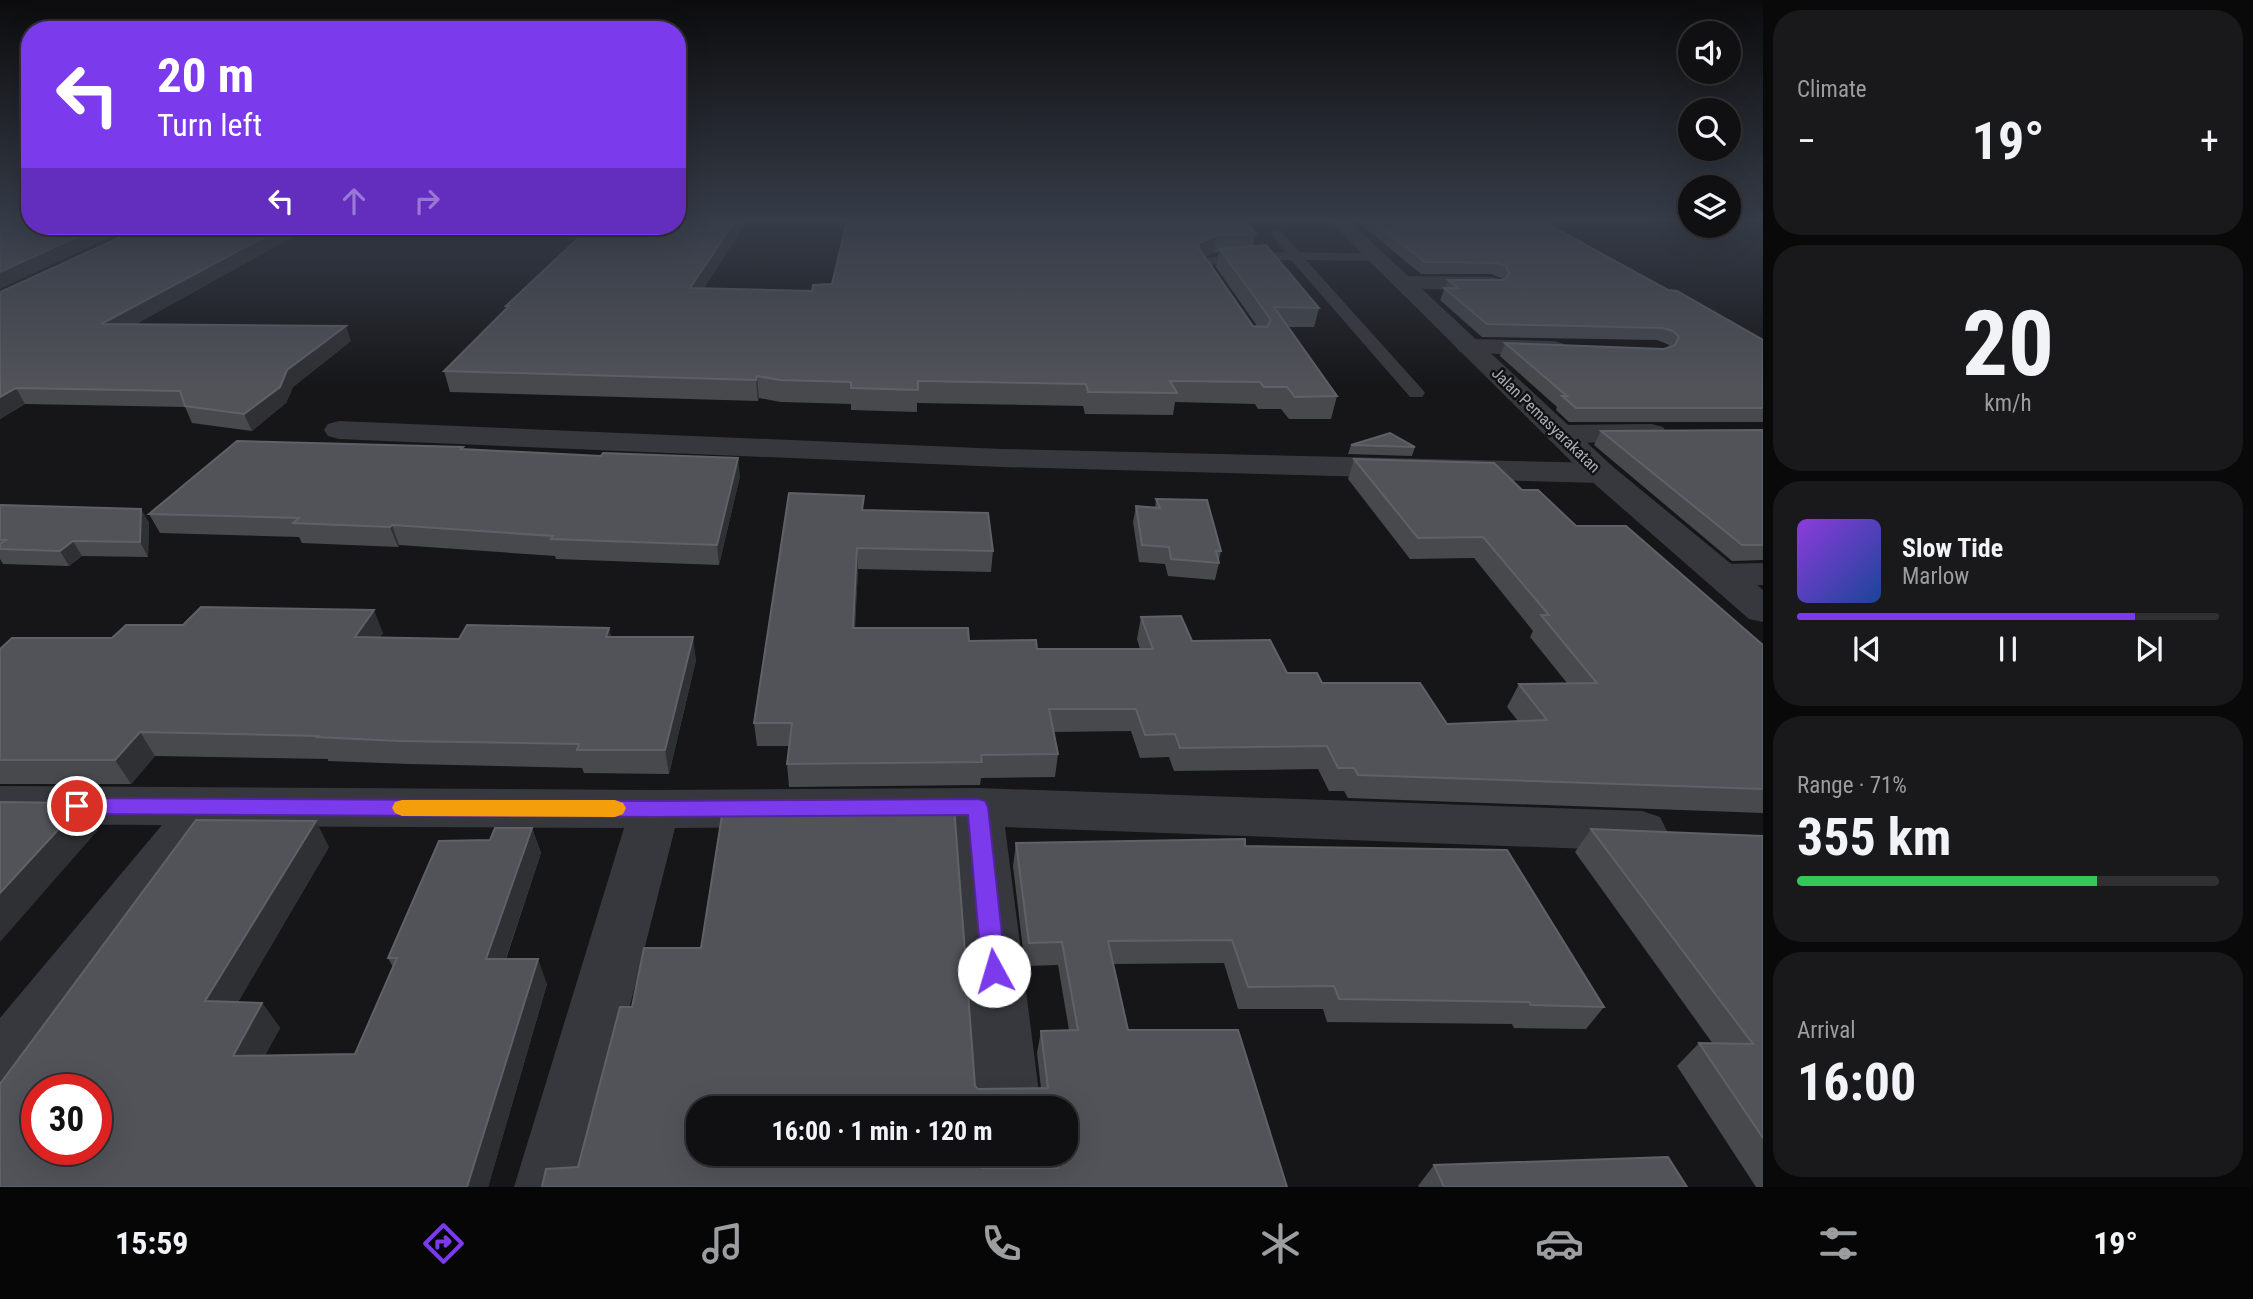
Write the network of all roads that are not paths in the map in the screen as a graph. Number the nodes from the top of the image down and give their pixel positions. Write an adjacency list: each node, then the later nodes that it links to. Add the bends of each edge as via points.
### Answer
1 (1213, 276): 6 (lane)
2 (1314, 276): 9 (lane)
3 (1404, 276): 7 (street, Jalan Pemasyarakatan)
4 (1450, 276): 5 (street)
5 (1491, 284)
6 (1226, 297)
7 (1469, 347): 8 (street); 12 (street, Jalan Pemasyarakatan)
8 (1577, 349)
9 (1416, 393)
10 (339, 430): 13 (street, via 1002,458)
11 (1682, 433): 12 (street)
12 (1560, 434): 13 (street, Jalan Pemasyarakatan)
13 (1601, 473): 15 (street, Jalan Pemasyarakatan)
14 (1763, 574): 15 (street)
15 (1722, 575): 16 (street, Jalan Pemasyarakatan)
16 (1763, 610)
17 (0, 806): 18 (street)
18 (206, 807): 20 (street); 22 (street)
19 (978, 807): 20 (street); 21 (street); 23 (street)
20 (655, 809): 25 (street)
21 (1680, 833)
22 (0, 1067)
23 (1007, 1096)
24 (1014, 1166): 26 (street)
25 (549, 1187)
26 (1016, 1187)

